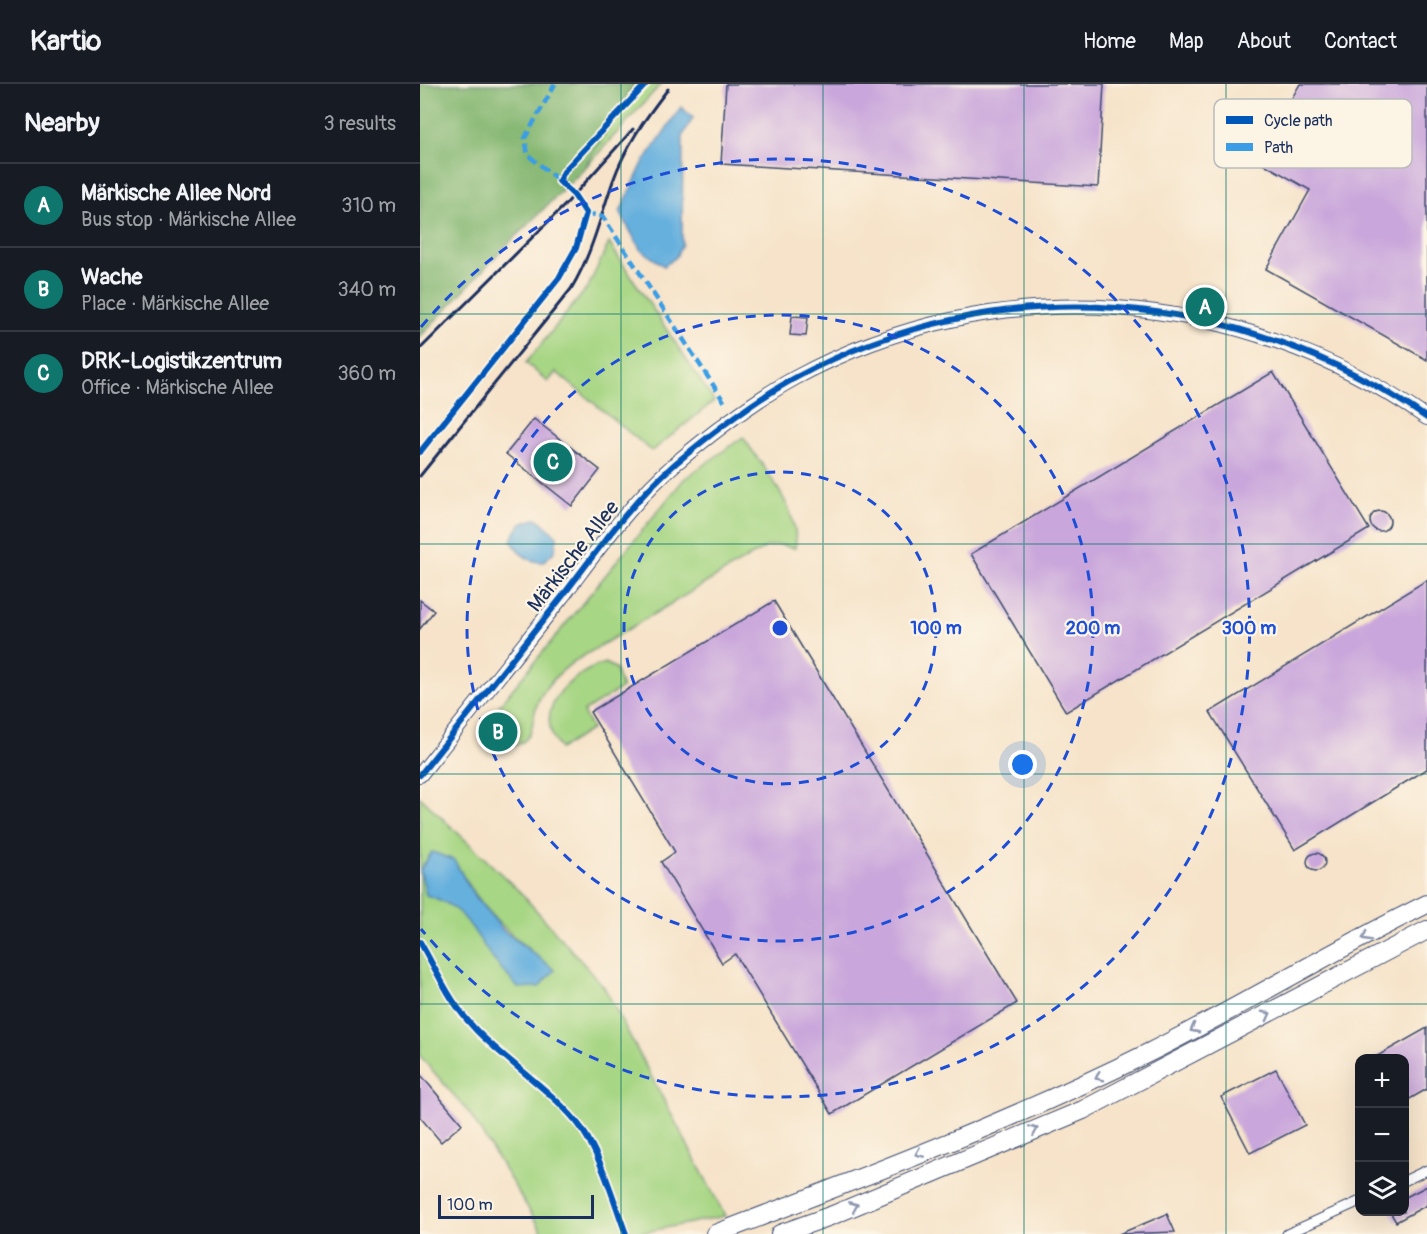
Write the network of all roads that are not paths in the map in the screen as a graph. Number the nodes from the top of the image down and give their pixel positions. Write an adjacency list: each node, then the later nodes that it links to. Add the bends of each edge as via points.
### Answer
1 (1427, 418): 2 (street, Märkische Allee, via 1366,379 1308,351 1202,318 1134,309 1032,308 955,319 892,335 794,378 738,414 674,465 632,508)
2 (420, 775)
3 (1424, 904): 10 (highway, one-way to 10, via 1162,1046 1077,1087)
4 (1427, 930): 6 (highway)
5 (1427, 940): 6 (highway)
6 (1393, 950): 11 (highway, one-way to 6, via 1083,1110)
7 (1427, 1170): 8 (street)
8 (1409, 1179)
9 (1355, 1203): 12 (street)
10 (715, 1234)
11 (780, 1234)
12 (1287, 1234)

